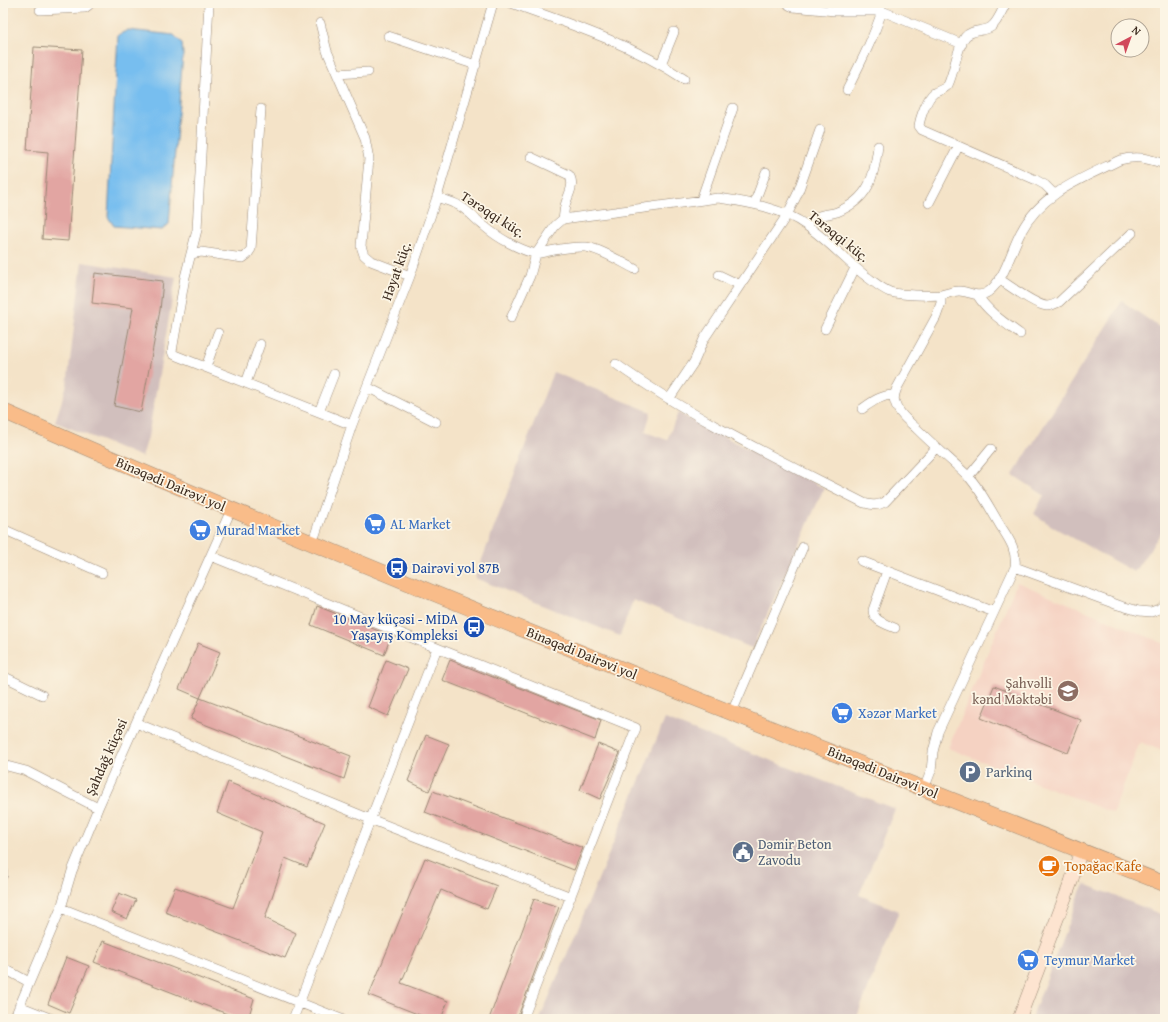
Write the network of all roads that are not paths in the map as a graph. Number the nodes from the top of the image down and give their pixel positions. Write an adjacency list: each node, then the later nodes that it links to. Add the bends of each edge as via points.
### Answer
1 (89, 3): 8 (street, via 85,8)
2 (209, 3): 37 (street, via 197,230)
3 (493, 3): 15 (street, Həyat küç.)
4 (511, 3): 14 (street, via 588,31)
5 (789, 3): 9 (street, via 793,7)
6 (875, 3): 9 (street)
7 (1006, 3): 13 (street, via 995,24 972,32 966,36)
8 (40, 10)
9 (882, 11): 13 (street); 19 (street)
10 (320, 23): 17 (street, via 327,51)
11 (674, 32): 14 (street)
12 (388, 36): 15 (street)
13 (962, 44): 24 (street, via 948,85 930,98 919,126 922,130)
14 (661, 64): 18 (street)
15 (476, 66): 29 (street, Həyat küç.)
16 (368, 72): 17 (street)
17 (337, 74): 42 (street, via 365,138 369,159 362,246 364,255 371,261)
18 (684, 79)
19 (847, 90)
20 (733, 108): 30 (street)
21 (261, 109): 37 (street, via 251,249 243,258 201,252)
22 (820, 130): 33 (street, via 797,195)
23 (878, 146): 35 (street, via 875,170 865,193 852,205 820,216)
24 (958, 146): 28 (street, via 1036,180); 31 (street)
25 (532, 157): 34 (street, via 569,175 572,180 564,206)
26 (1165, 164): 28 (street, via 1134,156 1120,160)
27 (766, 172): 32 (street)
28 (1054, 194): 43 (street, via 1028,220)
29 (437, 197): 38 (street, Tərəqqi küç., via 458,204 485,227 524,251); 42 (street, Həyat küç.)
30 (701, 200): 32 (street, Tərəqqi küç., via 718,198); 34 (street, Tərəqqi küç.)
31 (928, 203)
32 (754, 204): 33 (street, Tərəqqi küç.)
33 (787, 215): 35 (street, Tərəqqi küç.); 44 (street)
34 (563, 220): 38 (street, via 555,226)
35 (806, 225): 39 (street, Tərəqqi küç.)
36 (1132, 233): 43 (street, via 1053,305 1039,304)
37 (191, 254): 53 (street, via 172,351 177,356)
38 (536, 254): 40 (street, via 554,249 587,247); 47 (street, via 528,282)
39 (855, 268): 45 (street, Tərəqqi küç., via 890,292); 48 (street)
40 (635, 269)
41 (719, 275): 44 (street)
42 (410, 276): 56 (street, Həyat küç.)
43 (999, 279): 46 (street, via 987,293)
44 (740, 285): 58 (street, via 704,339 694,362)
45 (941, 295): 46 (street, Tərəqqi küç., via 961,291); 57 (street, via 936,317)
46 (978, 296): 50 (street, via 991,311)
47 (511, 318)
48 (825, 329)
49 (218, 333): 53 (street)
50 (1020, 334)
51 (260, 344): 55 (street)
52 (616, 364): 58 (street)
53 (206, 367): 55 (street)
54 (334, 374): 61 (street)
55 (246, 383): 61 (street)
56 (367, 387): 62 (street); 63 (street, Həyat küç.)
57 (894, 395): 59 (street, via 879,398); 64 (street, via 894,402 901,414)
58 (669, 399): 64 (street, via 738,438 872,505 885,502)
59 (862, 409)
60 (3, 411): 67 (main road, Binəqədi Dairəvi yol)
61 (319, 412): 63 (street)
62 (436, 422)
63 (352, 424): 69 (street, Həyat küç.)
64 (936, 448): 66 (street)
65 (991, 449): 66 (street)
66 (968, 477): 73 (street, via 976,485 1015,552)
67 (231, 510): 69 (main road, Binəqədi Dairəvi yol); 71 (street, Şahdağ küçəsi)
68 (3, 529): 75 (street)
69 (312, 544): 82 (main road, Binəqədi Dairəvi yol)
70 (803, 548): 82 (street)
71 (211, 556): 79 (street); 83 (street, Şahdağ küçəsi)
72 (860, 561): 74 (street)
73 (1015, 567): 76 (street, via 1139,611 1151,612); 77 (street)
74 (887, 571): 77 (street); 78 (street, via 873,615)
75 (102, 574)
76 (1165, 604)
77 (994, 612): 85 (street, via 938,732 931,770)
78 (895, 628)
79 (436, 648): 87 (street); 92 (street, via 636,728)
80 (3, 676): 81 (street)
81 (42, 695)
82 (732, 712): 85 (main road, Binəqədi Dairəvi yol)
83 (136, 723): 86 (street, Şahdağ küçəsi); 87 (street)
84 (3, 764): 86 (street, via 26,771)
85 (924, 789): 88 (main road, Binəqədi Dairəvi yol)
86 (98, 808): 93 (street, Şahdağ küçəsi, via 72,871)
87 (370, 819): 92 (street); 96 (street)
88 (1081, 850): 91 (main road, Binəqədi Dairəvi yol); 103 (street)
89 (3, 866): 90 (street)
90 (3, 875)
91 (1165, 884)
92 (570, 897): 102 (street)
93 (61, 908): 95 (street, Şahdağ küçəsi); 96 (street)
94 (3, 968): 95 (street)
95 (29, 982): 97 (street, Şahdağ küçəsi)
96 (300, 1002): 100 (street); 101 (street)
97 (19, 1006): 98 (street, Şahdağ küçəsi); 99 (street)
98 (14, 1019)
99 (52, 1019)
100 (293, 1019)
101 (341, 1019)
102 (524, 1019)
103 (1019, 1019)

